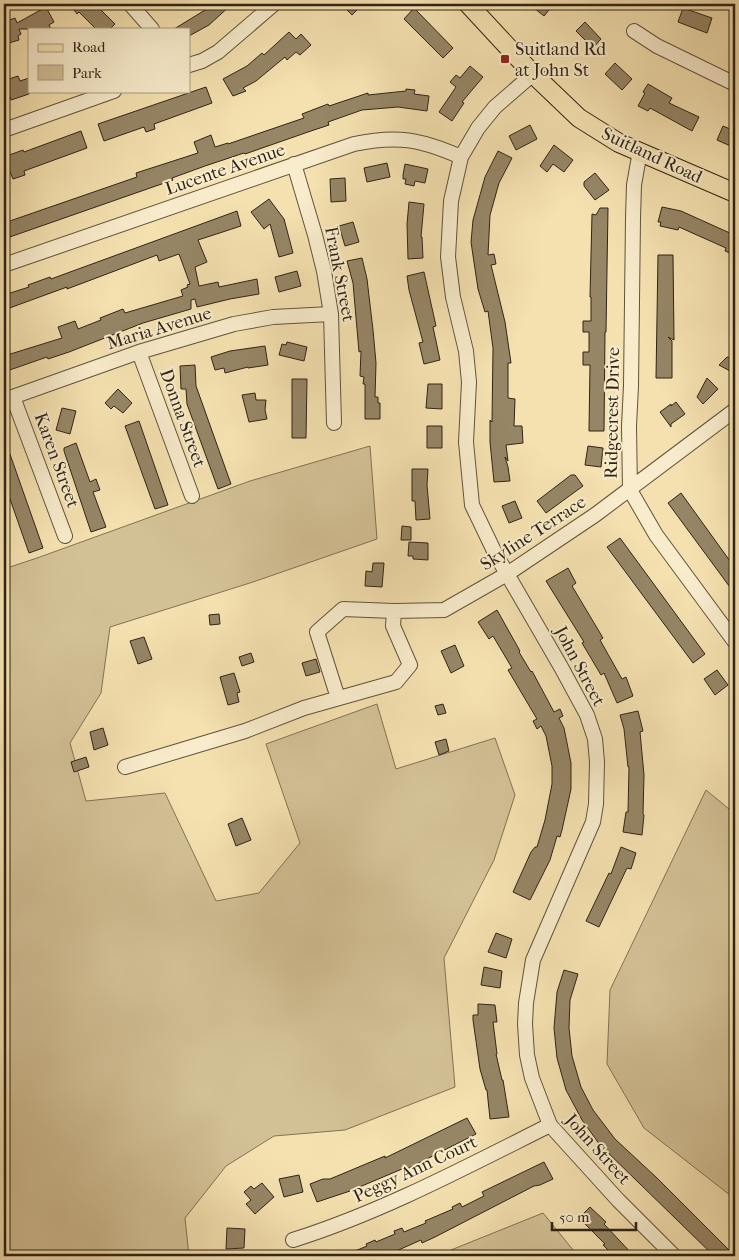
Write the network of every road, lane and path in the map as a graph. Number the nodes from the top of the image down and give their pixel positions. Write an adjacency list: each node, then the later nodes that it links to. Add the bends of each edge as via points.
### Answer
1 (130, 4): 4 (street)
2 (274, 4): 6 (street, via 218,52)
3 (468, 4): 7 (main road, Suitland Road)
4 (151, 28)
5 (634, 31): 8 (street, via 657,46)
6 (190, 65)
7 (533, 74): 11 (main road, Suitland Road, via 579,118); 12 (street, John Street, via 495,108)
8 (735, 84)
9 (111, 92): 10 (street)
10 (4, 130)
11 (640, 152): 14 (main road, Suitland Road); 21 (street, Ridgecrest Drive, via 632,218)
12 (461, 156): 13 (street, Lucente Avenue, via 420,142 394,138 354,144); 24 (street, John Street, via 452,201 448,257 467,358 466,442 472,505)
13 (294, 164): 15 (street, Lucente Avenue); 16 (street, Frank Street, via 324,271)
14 (735, 192)
15 (4, 265)
16 (331, 314): 17 (street, Maria Avenue, via 273,317 234,324); 20 (street, Frank Street)
17 (139, 352): 18 (street, Maria Avenue); 22 (street, Donna Street)
18 (8, 398): 23 (street, Karen Street)
19 (735, 410): 21 (street, Skyline Terrace)
20 (334, 423)
21 (630, 490): 24 (street, Skyline Terrace); 26 (street, Ridgecrest Drive, via 656,535)
22 (192, 496)
23 (65, 536)
24 (507, 574): 25 (street, Skyline Terrace, via 444,610); 29 (street, John Street, via 587,715 595,738 597,762 593,822 533,960 527,996 527,1054 532,1078)
25 (394, 611): 27 (street, via 393,626 410,664 396,682); 27 (street, via 343,608 318,632)
26 (735, 642)
27 (338, 698): 28 (street, via 245,731)
28 (125, 767)
29 (550, 1125): 30 (street, Peggy Ann Court, via 386,1205); 31 (street, John Street)
30 (292, 1240)
31 (674, 1256)

